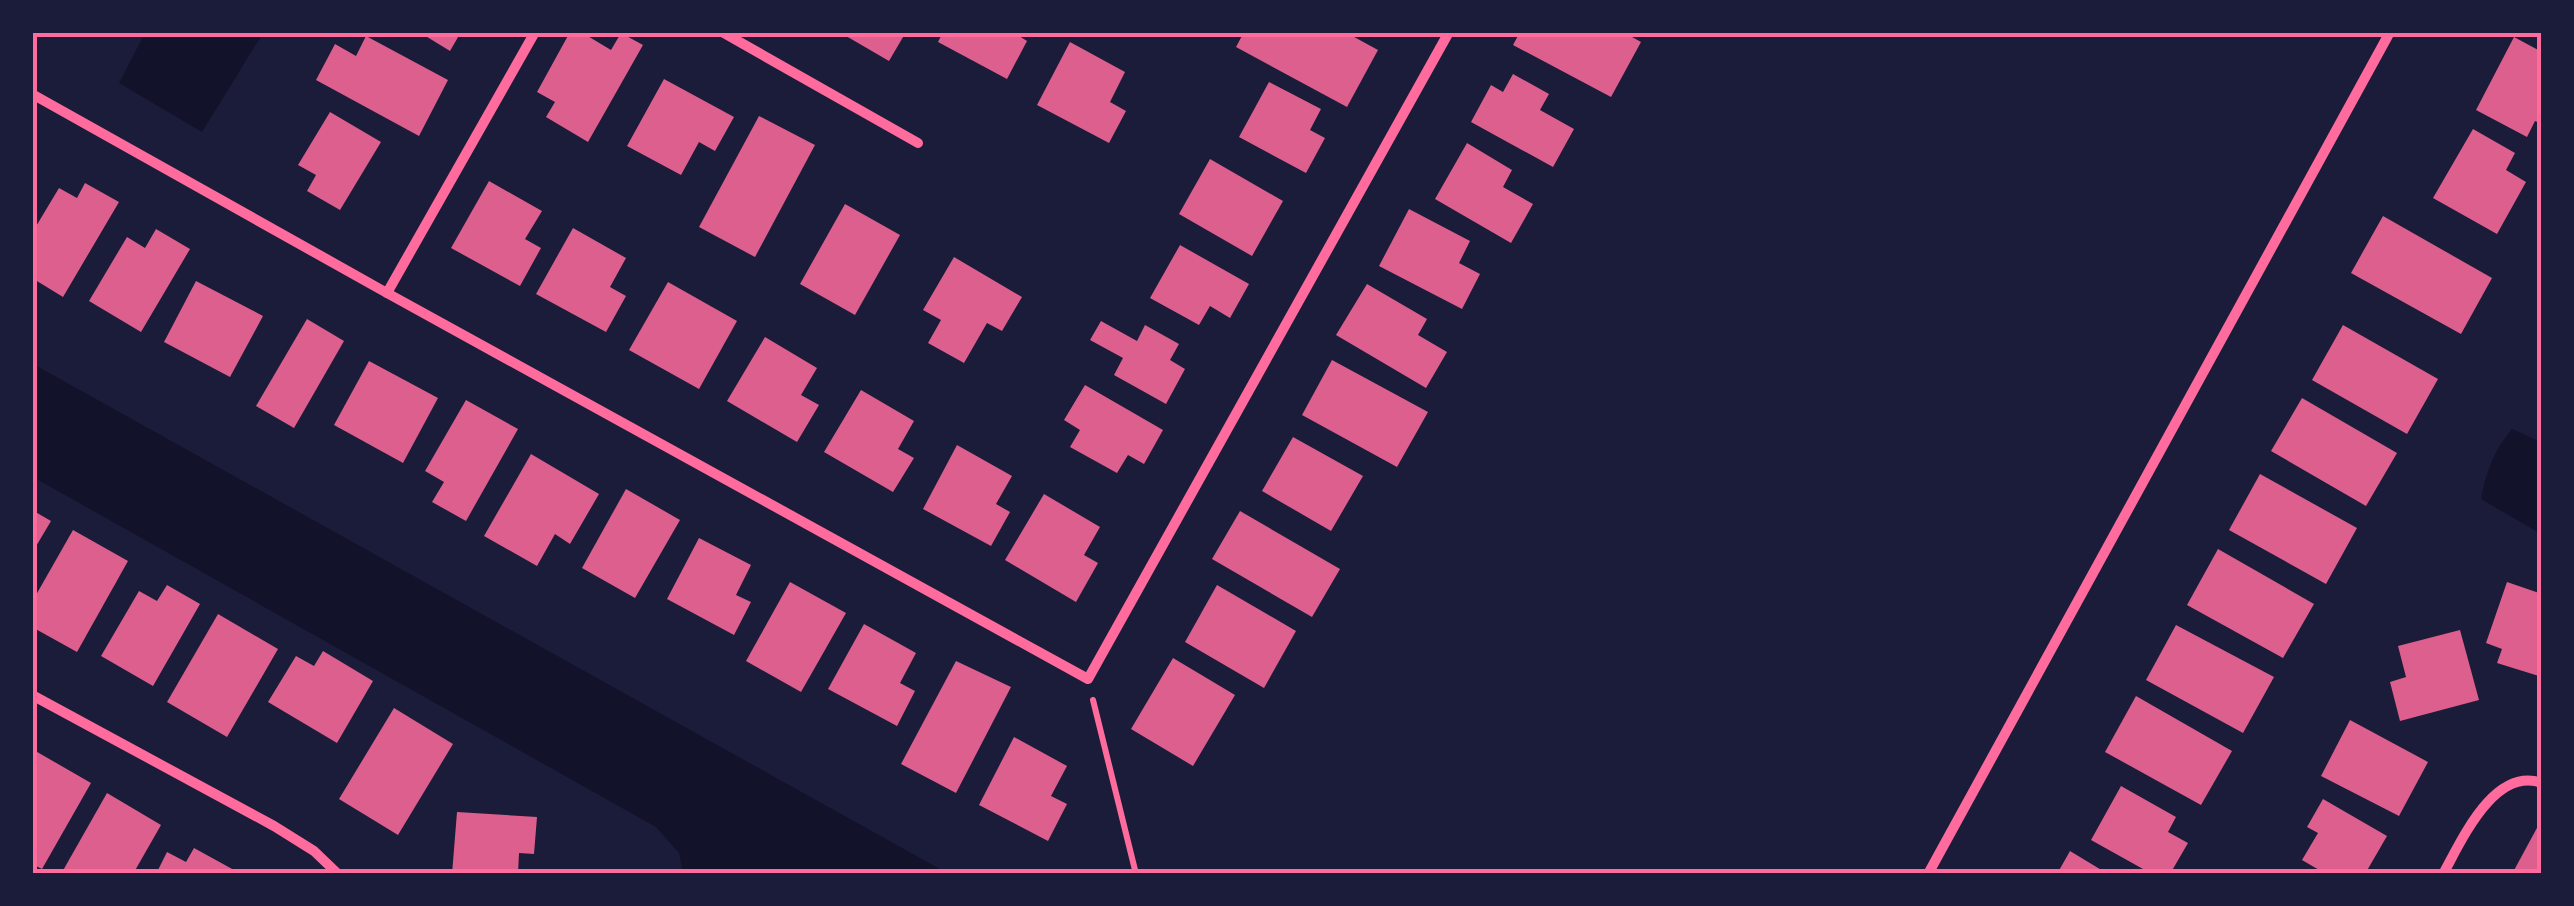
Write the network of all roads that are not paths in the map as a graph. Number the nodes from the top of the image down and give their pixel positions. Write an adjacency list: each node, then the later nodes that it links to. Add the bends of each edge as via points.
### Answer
1 (534, 32): 7 (street)
2 (722, 32): 6 (street)
3 (1450, 32): 7 (street, via 1088,679)
4 (2390, 32): 11 (street)
5 (32, 94): 7 (street)
6 (918, 143)
7 (387, 293)
8 (32, 694): 10 (street, via 274,826)
9 (2542, 783): 12 (street, via 2503,785)
10 (338, 874)
11 (1928, 874)
12 (2443, 874)

